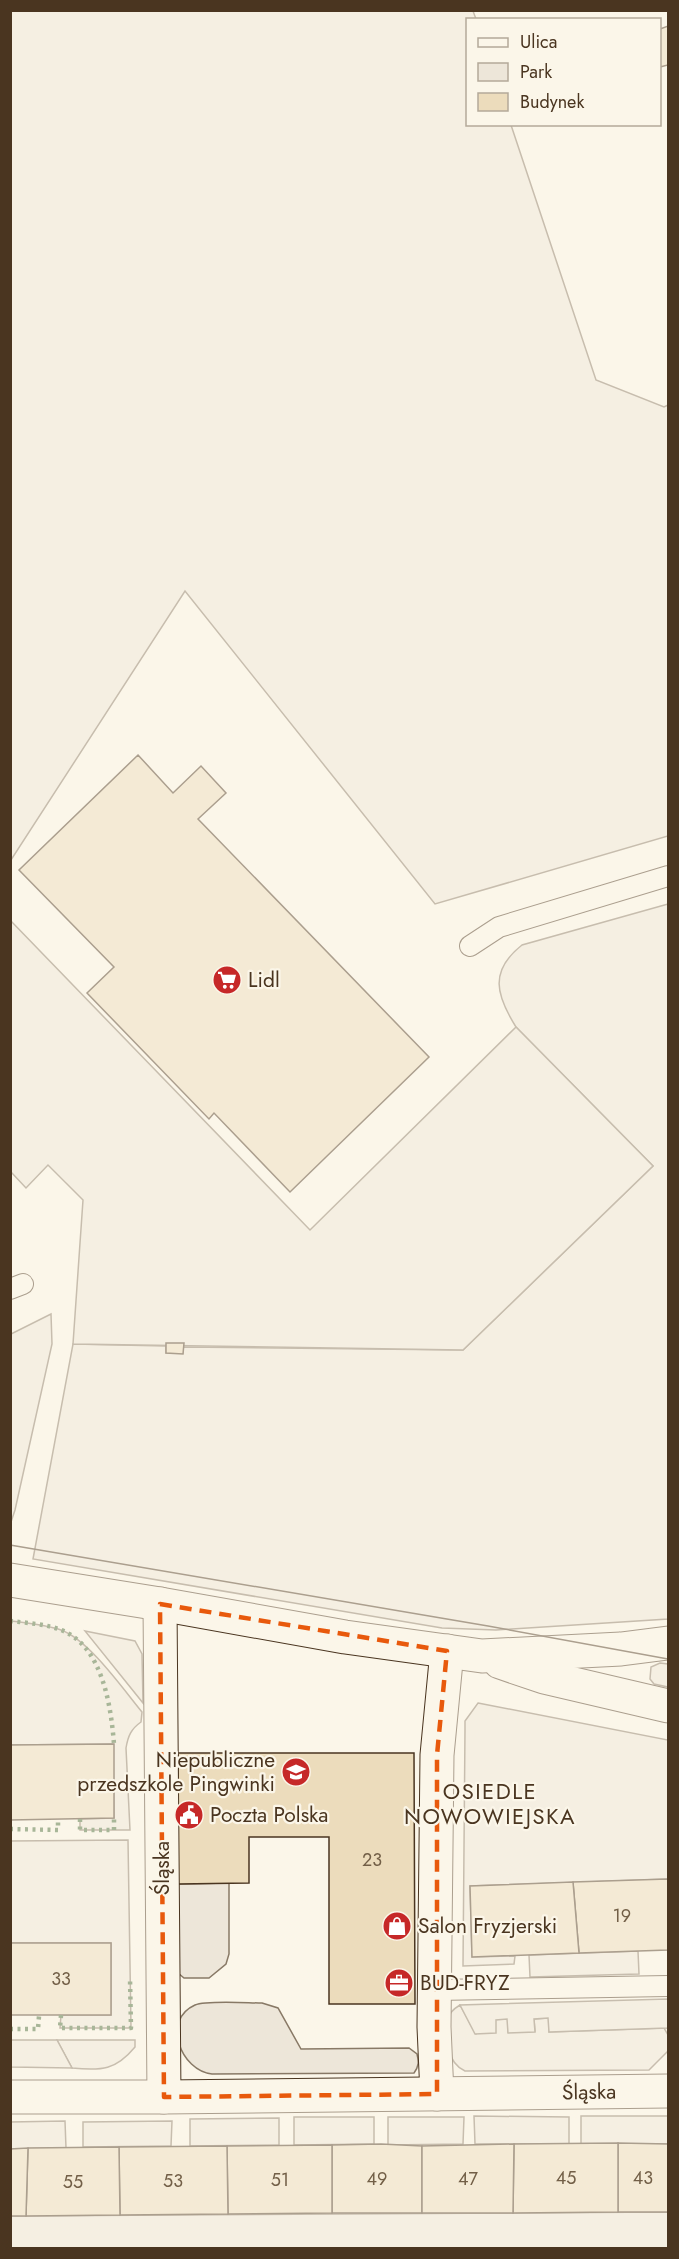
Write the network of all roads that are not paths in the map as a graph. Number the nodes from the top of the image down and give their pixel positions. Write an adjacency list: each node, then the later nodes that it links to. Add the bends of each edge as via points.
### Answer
1 (669, 876): 2 (lane, via 499,927)
2 (470, 946)
3 (10, 1580): 4 (street)
4 (160, 1604): 6 (street); 14 (street, Śląska)
5 (669, 1644): 7 (street)
6 (447, 1651): 7 (street); 10 (street, via 437,1755)
7 (482, 1656): 8 (street, via 544,1677)
8 (669, 1706)
9 (669, 1986): 10 (lane)
10 (435, 1990): 12 (street)
11 (669, 2091): 12 (street, Śląska)
12 (437, 2094): 14 (street, Śląska)
13 (10, 2097): 14 (street, Śląska)
14 (164, 2097)

